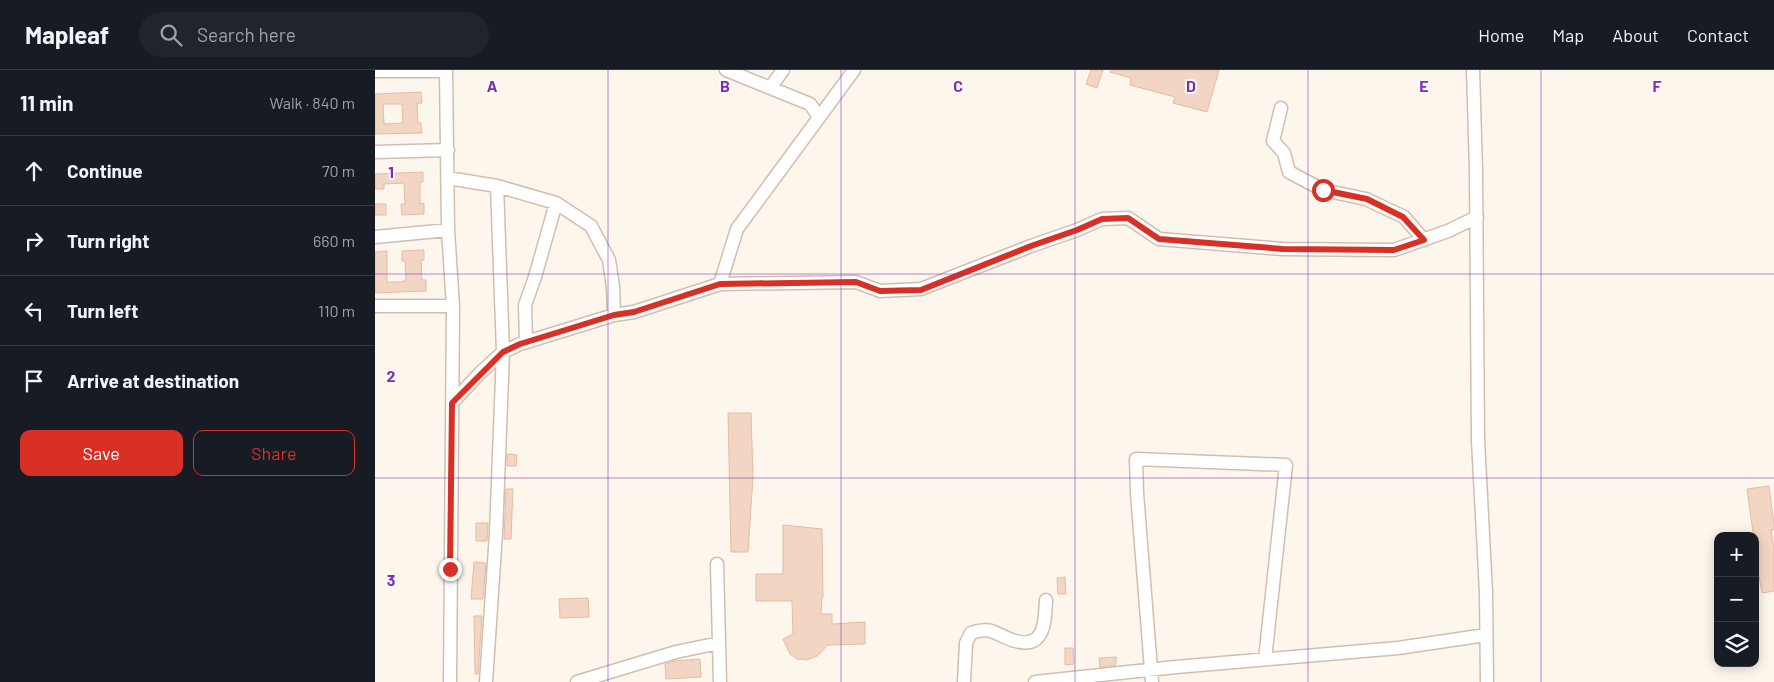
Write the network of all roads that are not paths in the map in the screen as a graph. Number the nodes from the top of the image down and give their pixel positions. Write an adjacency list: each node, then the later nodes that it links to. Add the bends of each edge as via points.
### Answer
1 (446, 70): 6 (street); 10 (street)
2 (726, 70): 7 (street)
3 (783, 70): 7 (street)
4 (853, 70): 9 (street)
5 (1473, 70): 15 (street)
6 (375, 71)
7 (770, 88): 9 (street, via 810,104)
8 (1281, 108): 18 (street, via 1273,142 1284,153 1289,172 1323,190 1367,199 1403,217)
9 (819, 117): 19 (street, via 737,229)
10 (448, 150): 11 (street); 12 (street)
11 (375, 152)
12 (448, 178): 13 (street); 16 (street)
13 (497, 186): 14 (street); 24 (street)
14 (556, 203): 22 (street, via 591,226 609,260); 23 (street, via 525,305)
15 (1477, 217): 18 (street); 28 (street, via 1478,440)
16 (448, 230): 17 (street); 21 (street)
17 (375, 237)
18 (1424, 240): 19 (street, via 1394,250 1283,249 1159,239 1128,218 1102,219 921,290 880,291 856,282)
19 (720, 284): 22 (street, via 634,312)
20 (375, 306): 21 (street)
21 (453, 306): 25 (street)
22 (614, 315): 23 (street)
23 (526, 342): 24 (street)
24 (503, 352): 25 (street); 33 (street)
25 (452, 403): 32 (street)
26 (717, 564): 29 (street)
27 (1046, 600): 36 (street, via 1043,632 1036,638 1011,640 992,630 971,633 966,643)
28 (1486, 635): 30 (street, via 1398,648); 38 (street)
29 (719, 643): 34 (street, via 676,652); 35 (street)
30 (1265, 660): 31 (street); 31 (street, via 1286,464 1136,459)
31 (1152, 676): 37 (street)
32 (451, 682)
33 (486, 682)
34 (577, 682)
35 (720, 682)
36 (963, 682)
37 (1035, 682)
38 (1487, 682)

